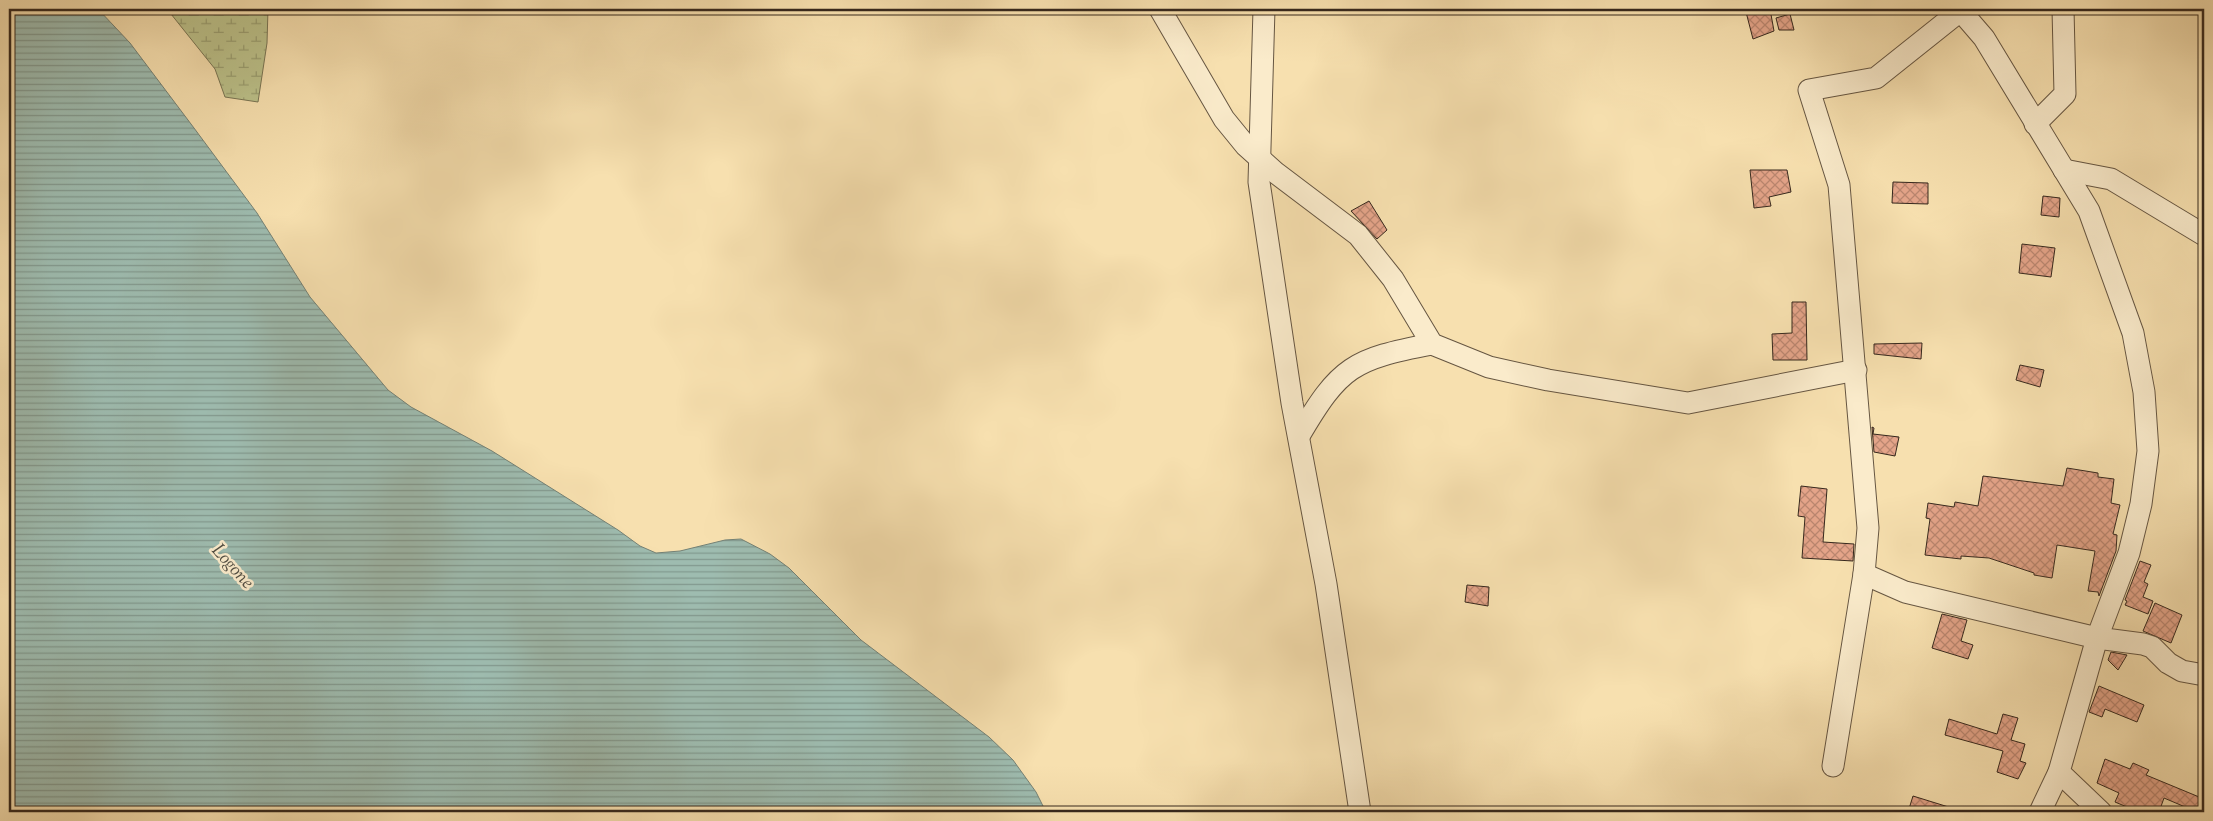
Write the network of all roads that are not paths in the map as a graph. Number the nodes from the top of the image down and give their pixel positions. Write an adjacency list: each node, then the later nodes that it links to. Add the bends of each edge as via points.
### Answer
1 (1160, 9): 6 (street, via 1224,119)
2 (1264, 9): 6 (street)
3 (2063, 9): 5 (street, via 2065,94)
4 (1960, 10): 5 (street, via 1984,38); 10 (street, via 1876,78 1809,90 1840,185)
5 (2034, 124): 7 (street)
6 (1259, 158): 9 (street, via 1358,235 1393,279); 11 (street, via 1259,182)
7 (2064, 170): 8 (street, via 2111,179); 13 (street, via 2089,211 2133,333 2144,392 2148,451 2141,504 2129,553)
8 (2204, 235)
9 (1432, 344): 10 (street, via 1489,367 1688,403); 11 (street, via 1386,353 1352,368 1325,394)
10 (1856, 370): 12 (street, via 1868,528)
11 (1298, 436): 17 (street, via 1326,584)
12 (1864, 574): 13 (street, via 1905,592); 15 (street)
13 (2098, 638): 14 (street, via 2143,644 2182,671); 16 (street)
14 (2204, 675)
15 (1833, 766)
16 (2059, 772): 18 (street); 19 (street)
17 (1360, 812)
18 (2040, 812)
19 (2101, 812)

